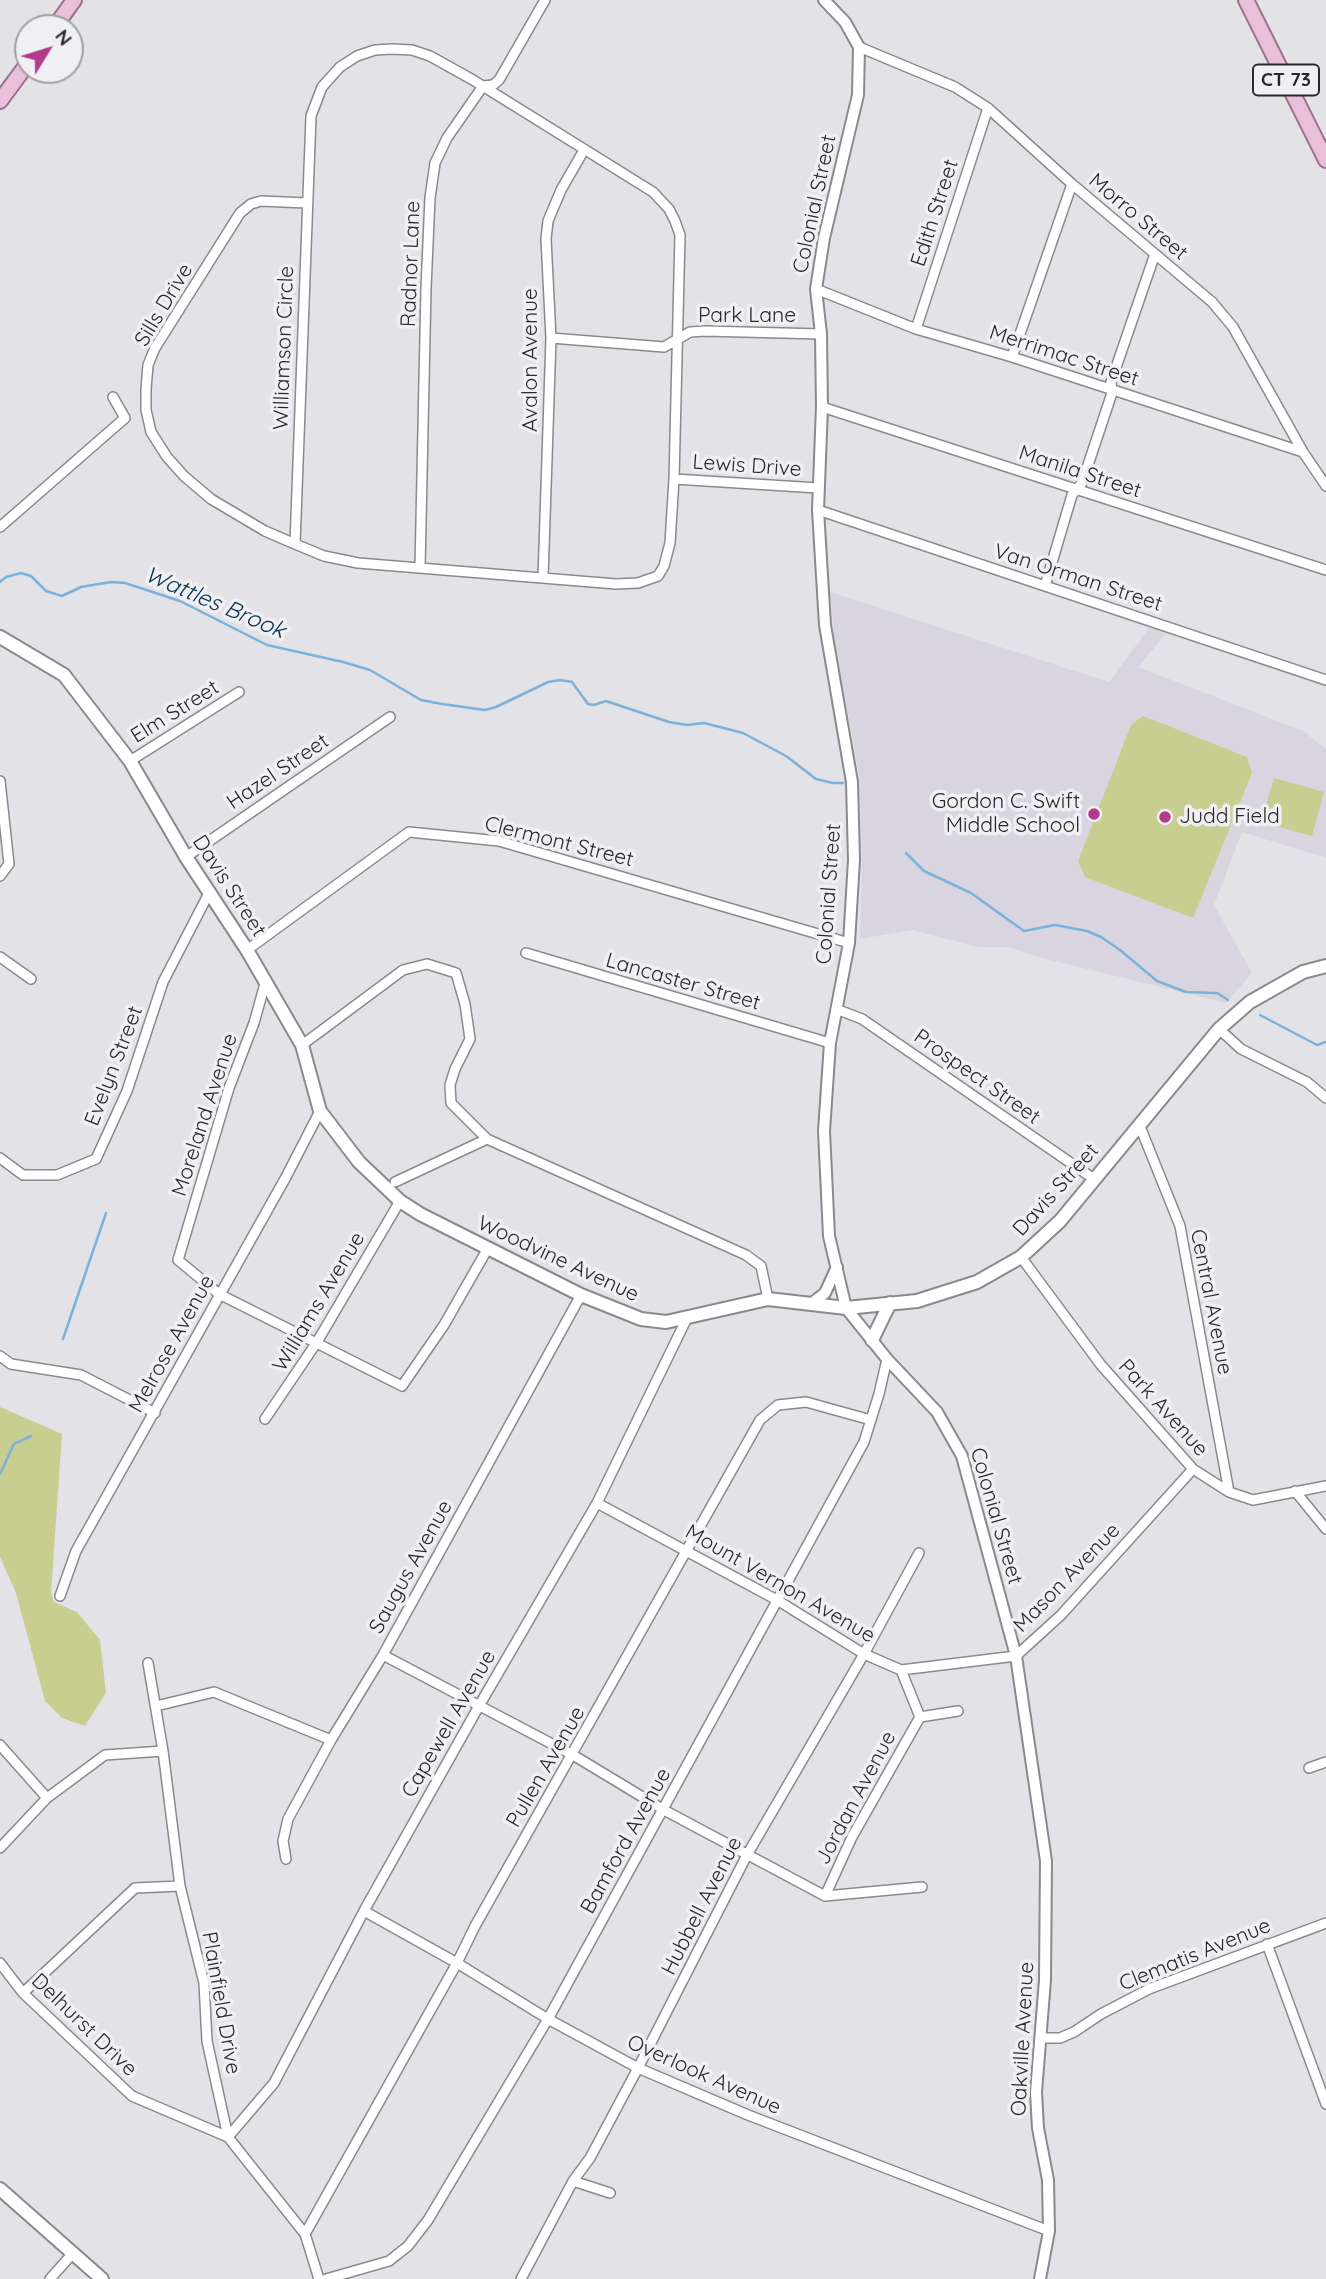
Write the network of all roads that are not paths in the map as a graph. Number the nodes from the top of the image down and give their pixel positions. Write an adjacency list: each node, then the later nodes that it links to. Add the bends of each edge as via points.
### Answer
1 (545, 0): 6 (street, Radnor Lane, via 499,80)
2 (824, 0): 4 (street, via 845,22)
3 (1246, 0): 10 (main road, CT 73)
4 (859, 47): 8 (street, Morro Street, via 955,87); 14 (street, Colonial Street, via 858,95 824,238)
5 (14, 82): 7 (main road)
6 (482, 86): 9 (street, Williamson Circle); 12 (street, Williamson Circle, via 412,50 357,55 322,87 311,116); 31 (street, Radnor Lane, via 435,163 430,198)
7 (0, 101)
8 (988, 107): 11 (street, Morro Street); 15 (street, Edith Street)
9 (584, 150): 17 (street, Avalon Avenue, via 548,221); 18 (street, Williamson Circle, via 653,192 676,220 680,235)
10 (1326, 160)
11 (1072, 184): 13 (street, Morro Street); 19 (street)
12 (306, 204): 30 (street, Williamson Circle); 30 (street, Sills Drive, via 261,201 240,213 155,348 146,389 151,432 184,476 211,499)
13 (1155, 254): 20 (street); 23 (street, Morro Street, via 1212,302 1233,327)
14 (817, 289): 15 (street, Merrimac Street); 16 (street, Colonial Street)
15 (916, 330): 19 (street, Merrimac Street)
16 (821, 334): 18 (street, Park Lane, via 705,331); 22 (street, Colonial Street)
17 (551, 338): 18 (street, Park Lane, via 664,347); 33 (street, Avalon Avenue)
18 (678, 339): 24 (street, Williamson Circle)
19 (1012, 357): 20 (street, Merrimac Street)
20 (1111, 389): 23 (street, Merrimac Street); 27 (street)
21 (113, 397): 29 (street, via 125,418)
22 (822, 407): 26 (street, Colonial Street); 27 (street, Manila Street)
23 (1303, 452): 25 (street, Morro Street)
24 (674, 479): 26 (street, Lewis Drive); 33 (street, Williamson Circle, via 670,543 658,576 617,584)
25 (1326, 486)
26 (818, 488): 28 (street, Colonial Street)
27 (1077, 489): 32 (street, Manila Street); 34 (street)
28 (818, 510): 34 (street, Van Orman Street); 44 (street, Colonial Street, via 825,625 852,782)
29 (0, 527)
30 (295, 544): 31 (street, Williamson Circle, via 358,563)
31 (420, 568): 33 (street, Williamson Circle)
32 (1326, 570)
33 (543, 578)
34 (1045, 586): 36 (street, Van Orman Street)
35 (1, 641): 39 (main road, Davis Street, via 64,675)
36 (1326, 680)
37 (239, 692): 39 (street, Elm Street)
38 (390, 717): 41 (street, Hazel Street)
39 (130, 761): 41 (main road, Davis Street)
40 (0, 781): 42 (street, via 9,864)
41 (186, 857): 43 (main road, Davis Street)
42 (0, 876)
43 (210, 891): 45 (main road, Davis Street); 59 (street, Evelyn Street, via 163,982 127,1091 96,1160 57,1175 23,1175)
44 (849, 943): 45 (street, Clermont Street, via 499,841 409,832); 51 (street, Colonial Street)
45 (247, 950): 50 (main road, Davis Street)
46 (526, 953): 53 (street, Lancaster Street)
47 (0, 957): 49 (street)
48 (1326, 966): 52 (main road, Davis Street, via 1303,972 1250,1002)
49 (31, 979)
50 (265, 981): 54 (main road, Davis Street); 66 (street, Moreland Avenue, via 178,1261)
51 (836, 1009): 53 (street, Colonial Street); 60 (street, Prospect Street, via 862,1019)
52 (1219, 1029): 55 (street, via 1241,1049 1307,1082); 57 (main road, Davis Street)
53 (830, 1043): 65 (street, Colonial Street, via 824,1131 829,1236)
54 (302, 1045): 56 (main road, Davis Street); 58 (street, via 402,970 427,964 456,973 470,1039 454,1069 451,1103)
55 (1326, 1098)
56 (320, 1111): 61 (main road, Davis Street, via 359,1162); 66 (street, Melrose Avenue)
57 (1139, 1124): 60 (main road, Davis Street); 83 (street, Central Avenue, via 1180,1226)
58 (487, 1139): 61 (street); 68 (street, via 746,1255 761,1266)
59 (0, 1158)
60 (1094, 1179): 64 (main road, Davis Street, via 1060,1221)
61 (390, 1185): 62 (main road, Woodvine Avenue)
62 (400, 1201): 63 (main road, Woodvine Avenue); 74 (street, Williams Avenue)
63 (488, 1248): 67 (main road, Woodvine Avenue); 74 (street, via 402,1387)
64 (1021, 1257): 69 (main road, Davis Street, via 977,1282 917,1301); 80 (street, Park Avenue, via 1101,1366)
65 (836, 1267): 70 (street, via 825,1293); 71 (street, Colonial Street)
66 (219, 1294): 74 (street); 77 (street, Melrose Avenue)
67 (581, 1294): 72 (main road, Woodvine Avenue, via 641,1319 666,1322); 91 (street, Saugus Avenue)
68 (768, 1299): 70 (main road, Davis Street); 72 (main road, Woodvine Avenue)
69 (890, 1303): 71 (main road, Davis Street); 73 (main road)
70 (811, 1304): 71 (main road, Davis Street)
71 (846, 1308): 73 (street, Colonial Street)
72 (687, 1318): 84 (street, Capewell Avenue)
73 (872, 1340): 76 (street, Colonial Street)
74 (317, 1342): 78 (street, Williams Avenue)
75 (0, 1356): 77 (street, via 11,1364 81,1376)
76 (887, 1359): 79 (street, Bamford Avenue); 92 (street, Colonial Street, via 937,1412 962,1456)
77 (155, 1413): 88 (street, Melrose Avenue, via 76,1551)
78 (265, 1419)
79 (871, 1420): 86 (street, Pullen Avenue, via 806,1402 778,1405 760,1420); 89 (street, Bamford Avenue, via 864,1442)
80 (1193, 1469): 83 (street, Park Avenue); 92 (street, Mason Avenue, via 1061,1615)
81 (1326, 1486): 82 (street, Park Avenue)
82 (1295, 1491): 83 (street, Park Avenue, via 1253,1500); 85 (street)
83 (1229, 1492)
84 (597, 1503): 86 (street, Mount Vernon Avenue); 96 (street, Capewell Avenue)
85 (1326, 1529)
86 (688, 1551): 89 (street, Mount Vernon Avenue); 102 (street, Pullen Avenue)
87 (919, 1553): 90 (street, Hubbell Avenue)
88 (60, 1596)
89 (777, 1600): 90 (street, Mount Vernon Avenue); 107 (street, Bamford Avenue)
90 (864, 1654): 94 (street, Mount Vernon Avenue); 109 (street, Hubbell Avenue)
91 (383, 1655): 96 (street); 99 (street, Saugus Avenue)
92 (1016, 1656): 94 (street, Mason Avenue); 106 (street, Colonial Street)
93 (148, 1663): 95 (street, Plainfield Drive)
94 (901, 1670): 98 (street)
95 (156, 1706): 99 (street, via 214,1692); 101 (street, Plainfield Drive)
96 (479, 1706): 102 (street); 114 (street, Capewell Avenue)
97 (958, 1711): 98 (street)
98 (920, 1717): 113 (street, Jordan Avenue)
99 (331, 1740): 110 (street, Saugus Avenue, via 288,1819 283,1841)
100 (0, 1745): 105 (street)
101 (163, 1751): 105 (street, via 105,1755); 111 (street, Plainfield Drive)
102 (573, 1755): 107 (street); 118 (street, Pullen Avenue)
103 (1326, 1762): 104 (street)
104 (1309, 1768)
105 (47, 1798): 108 (street)
106 (1038, 1800): 121 (street, Oakville Avenue, via 1047,1886)
107 (664, 1810): 109 (street); 120 (street, Bamford Avenue)
108 (0, 1848)
109 (747, 1855): 113 (street); 122 (street, Hubbell Avenue)
110 (286, 1859)
111 (180, 1885): 119 (street, via 135,1888); 124 (street, Plainfield Drive, via 204,1983 207,2041)
112 (922, 1886): 113 (street)
113 (824, 1896)
114 (364, 1911): 118 (street, Overlook Avenue); 124 (street, Capewell Avenue, via 274,2083)
115 (1326, 1923): 116 (street, Clematis Avenue)
116 (1268, 1944): 121 (street, Clematis Avenue, via 1149,1989 1060,2038); 123 (street)
117 (0, 1963): 119 (street, Delhurst Drive)
118 (457, 1963): 120 (street, Overlook Avenue); 129 (street, Pullen Avenue)
119 (23, 1993): 124 (street, Delhurst Drive, via 132,2096)
120 (548, 2019): 122 (street, Overlook Avenue); 134 (street, Bamford Avenue, via 408,2246 389,2261)
121 (1041, 2038): 128 (street, Oakville Avenue, via 1036,2092 1048,2180)
122 (638, 2067): 125 (street, Hubbell Avenue); 128 (street, Overlook Avenue, via 748,2115)
123 (1326, 2104)
124 (228, 2137): 129 (street, Plainfield Drive)
125 (573, 2181): 127 (street); 135 (street, Hubbell Avenue)
126 (0, 2189): 130 (main road)
127 (610, 2193)
128 (1049, 2231): 136 (street, Oakville Avenue)
129 (305, 2234): 133 (street, Plainfield Drive)
130 (73, 2253): 131 (street); 132 (main road)
131 (50, 2279)
132 (102, 2279)
133 (319, 2279)
134 (326, 2279)
135 (521, 2279)
136 (1040, 2279)

